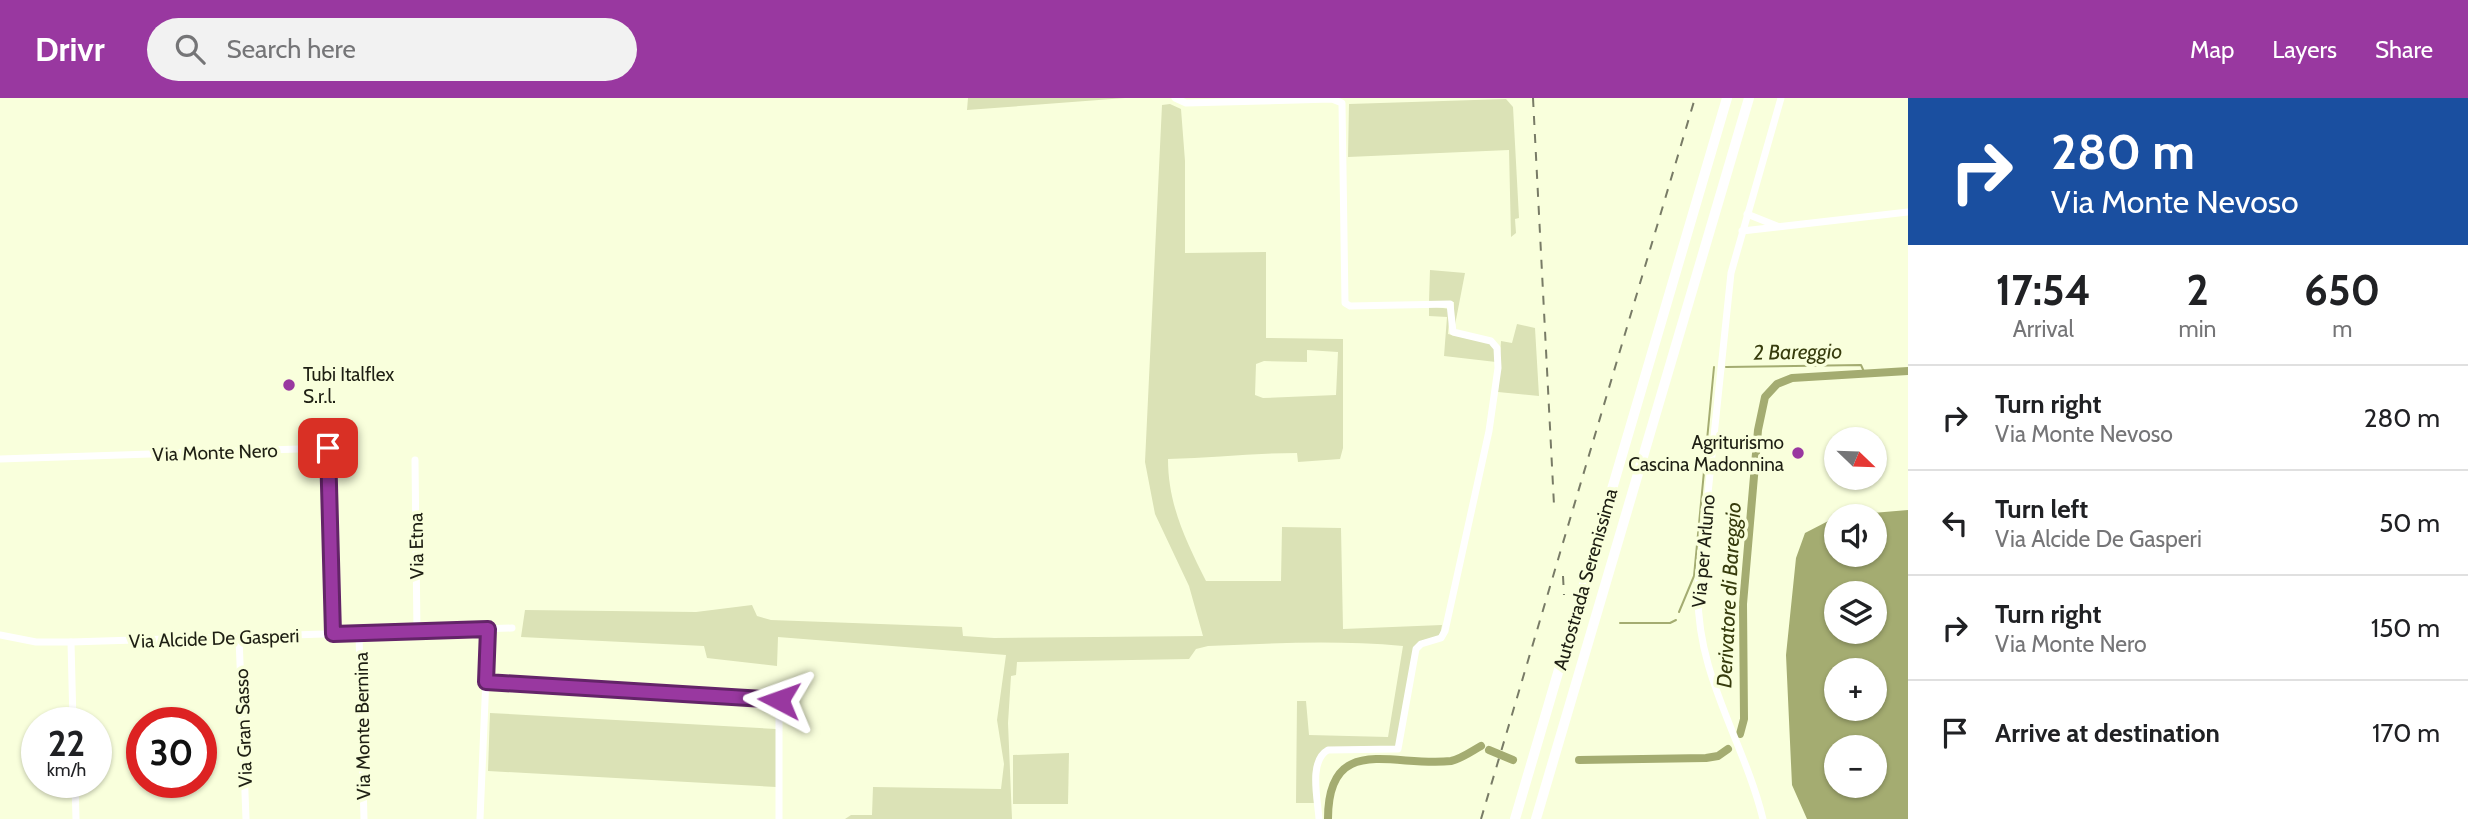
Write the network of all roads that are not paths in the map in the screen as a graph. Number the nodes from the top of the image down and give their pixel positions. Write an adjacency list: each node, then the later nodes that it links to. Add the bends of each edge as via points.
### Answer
1 (1175, 98): 27 (street, via 1186,103 1332,99 1342,103 1345,303 1450,304 1453,332 1491,341 1497,348 1489,431 1446,631 1416,649 1398,749 1328,750 1321,754 1317,764)
2 (1727, 98): 28 (highway, Autostrada Serenissima)
3 (1749, 98): 29 (highway, Autostrada Serenissima)
4 (1782, 98): 6 (street, Via per Arluno)
5 (1908, 212): 7 (street)
6 (1747, 214): 7 (street); 8 (street, Via per Arluno)
7 (1777, 227): 8 (street)
8 (1742, 232): 30 (street, Via per Arluno, via 1724,326 1697,616 1710,680)
9 (0, 459): 14 (street, Via Monte Nero, via 328,448)
10 (415, 460): 13 (street, Via Etna)
11 (512, 628): 12 (street, Via Alcide De Gasperi)
12 (488, 629): 13 (street, Via Alcide De Gasperi); 19 (street)
13 (417, 632): 15 (street, Via Alcide De Gasperi)
14 (333, 634): 15 (street, Via Alcide De Gasperi); 17 (street, Via Alcide De Gasperi)
15 (359, 634): 24 (street, Via Monte Bernina)
16 (0, 635): 18 (street, Via Alcide De Gasperi)
17 (239, 637): 18 (street, Via Alcide De Gasperi); 23 (street, Via Gran Sasso)
18 (71, 642): 20 (street)
19 (486, 682): 25 (street); 26 (street, via 779,700)
20 (73, 707)
21 (75, 798): 22 (street)
22 (76, 819)
23 (246, 819)
24 (364, 819)
25 (480, 819)
26 (779, 819)
27 (1319, 819)
28 (1514, 819)
29 (1536, 819)
30 (1763, 819)

